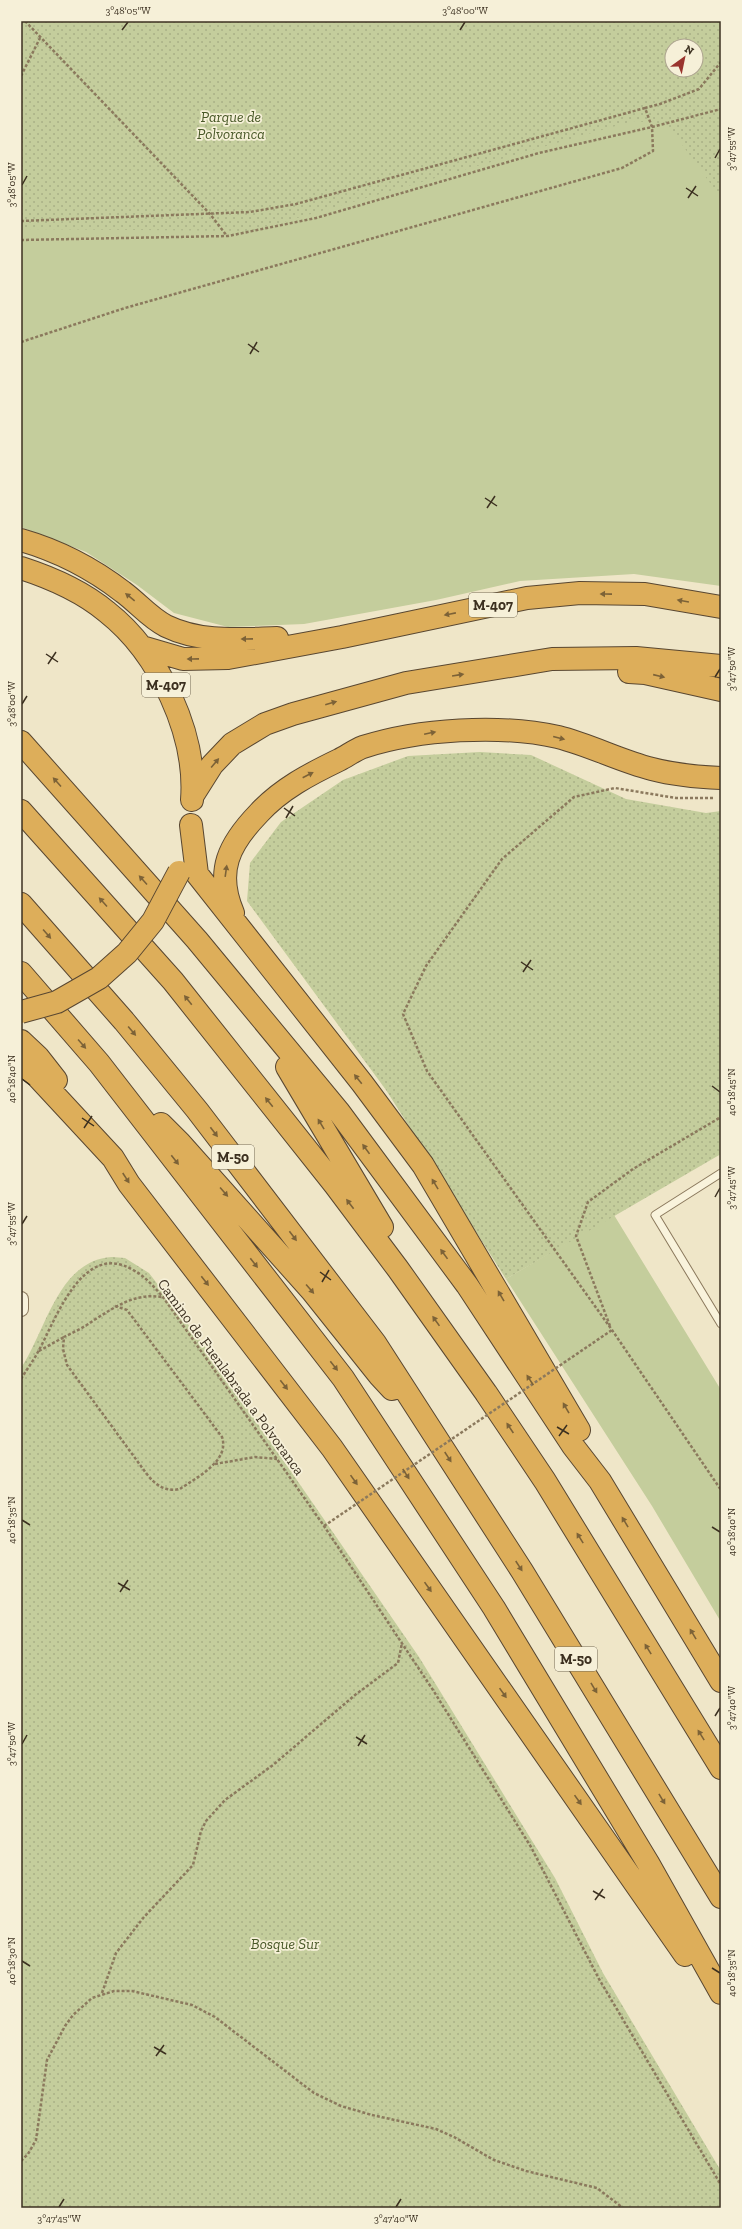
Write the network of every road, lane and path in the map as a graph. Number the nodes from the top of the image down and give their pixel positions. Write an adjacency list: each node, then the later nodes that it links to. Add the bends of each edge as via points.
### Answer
1 (25, 21): 2 (path)
2 (40, 38): 4 (path); 8 (path)
3 (721, 62): 5 (path, via 699,88)
4 (21, 76)
5 (645, 108): 7 (path); 8 (path, via 296,204 250,212)
6 (721, 109): 7 (path)
7 (652, 127): 10 (path, via 539,153 316,218); 12 (path, via 653,151 622,168 140,303)
8 (210, 214): 9 (path); 10 (path)
9 (21, 221)
10 (228, 236): 11 (path)
11 (21, 240)
12 (21, 342)
13 (21, 540): 16 (highway, one-way to 13, via 211,639 180,632 154,618 99,573 49,548)
14 (21, 568): 17 (highway, M-407, via 73,589 108,612)
15 (721, 607): 16 (highway, M-407, one-way to 16, via 645,594 580,593 527,598)
16 (342, 637): 17 (highway, M-407, one-way to 17, via 228,658 183,659)
17 (142, 647): 23 (highway, M-407, via 170,692 180,720 187,742)
18 (721, 666): 19 (highway, M-407, via 636,658 560,659)
19 (494, 669): 20 (highway, one-way to 20, via 645,673); 23 (highway, M-407, one-way to 19, via 212,765 232,744 265,724 406,682)
20 (721, 690)
21 (21, 742): 29 (highway, one-way to 21)
22 (721, 778): 28 (highway, one-way to 22, via 226,896 224,881 226,865 234,845 245,828 261,811 302,778 363,748 441,731 506,731 558,737 652,769 688,776)
23 (193, 795): 26 (highway, M-407)
24 (721, 798): 44 (path, via 676,798 615,788 574,797 502,859 426,966 404,1014 427,1071)
25 (21, 811): 38 (highway, one-way to 25, via 336,1185 173,981)
26 (190, 825): 28 (highway, via 197,874); 31 (highway, M-407, bridge, via 179,872 153,921 127,953 99,978 57,1002)
27 (21, 904): 48 (highway, M-50, one-way to 48, via 124,1021 197,1110 375,1343)
28 (242, 934): 51 (highway, one-way to 28, via 592,1452 423,1165)
29 (197, 940): 38 (highway, one-way to 29, via 388,1236 293,1076); 51 (highway, one-way to 29, via 573,1446 467,1285 339,1112)
30 (21, 973): 33 (highway, one-way to 33)
31 (21, 1012)
32 (21, 1041): 36 (highway, via 38,1057 68,1095)
33 (99, 1063): 48 (highway, one-way to 48, via 180,1143 312,1291 379,1375); 59 (highway, one-way to 59, via 343,1378 494,1608 648,1862)
34 (21, 1064): 36 (highway, via 36,1075)
35 (721, 1117): 44 (path, via 633,1169 588,1202 576,1236)
36 (113, 1158): 60 (highway, one-way to 60, via 129,1184 332,1448 623,1863)
37 (721, 1173): 43 (lane, via 655,1215)
38 (398, 1269): 56 (highway, one-way to 38, via 545,1481)
39 (162, 1297): 41 (path, via 137,1297); 46 (path, Camino de Fuenlabrada a Polvoranca, via 133,1269 117,1264 105,1264 90,1271 71,1288); 49 (path, Camino de Fuenlabrada a Polvoranca)
40 (21, 1299): 42 (street)
41 (115, 1306): 45 (path); 50 (path, via 128,1310 222,1437 223,1449)
42 (21, 1308)
43 (721, 1324)
44 (612, 1330): 52 (path); 53 (path, bridge)
45 (64, 1337): 46 (path); 50 (path, via 63,1349 67,1365 152,1480 163,1488 180,1489)
46 (39, 1351): 47 (path, Camino de Fuenlabrada a Polvoranca)
47 (21, 1379)
48 (426, 1424): 57 (highway, M-50, one-way to 57, via 522,1571)
49 (277, 1459): 50 (path, via 256,1457); 53 (path, Camino de Fuenlabrada a Polvoranca)
50 (215, 1464)
51 (600, 1481): 55 (highway, one-way to 51)
52 (721, 1490)
53 (324, 1526): 54 (path, Camino de Fuenlabrada a Polvoranca)
54 (402, 1643): 58 (path, via 398,1663 225,1800 206,1820 200,1831 193,1865 144,1917 116,1953); 62 (path, Camino de Fuenlabrada a Polvoranca, via 531,1847 599,1979)
55 (721, 1681)
56 (721, 1768)
57 (721, 1897)
58 (102, 1993): 61 (path, via 92,1998 73,2015 47,2060 36,2140); 63 (path, via 132,1991 192,2005 215,2017 314,2093 341,2106 436,2129 494,2160 526,2171 596,2188)
59 (721, 1993)
60 (721, 2008)
61 (21, 2160)
62 (721, 2185)
63 (623, 2208)

